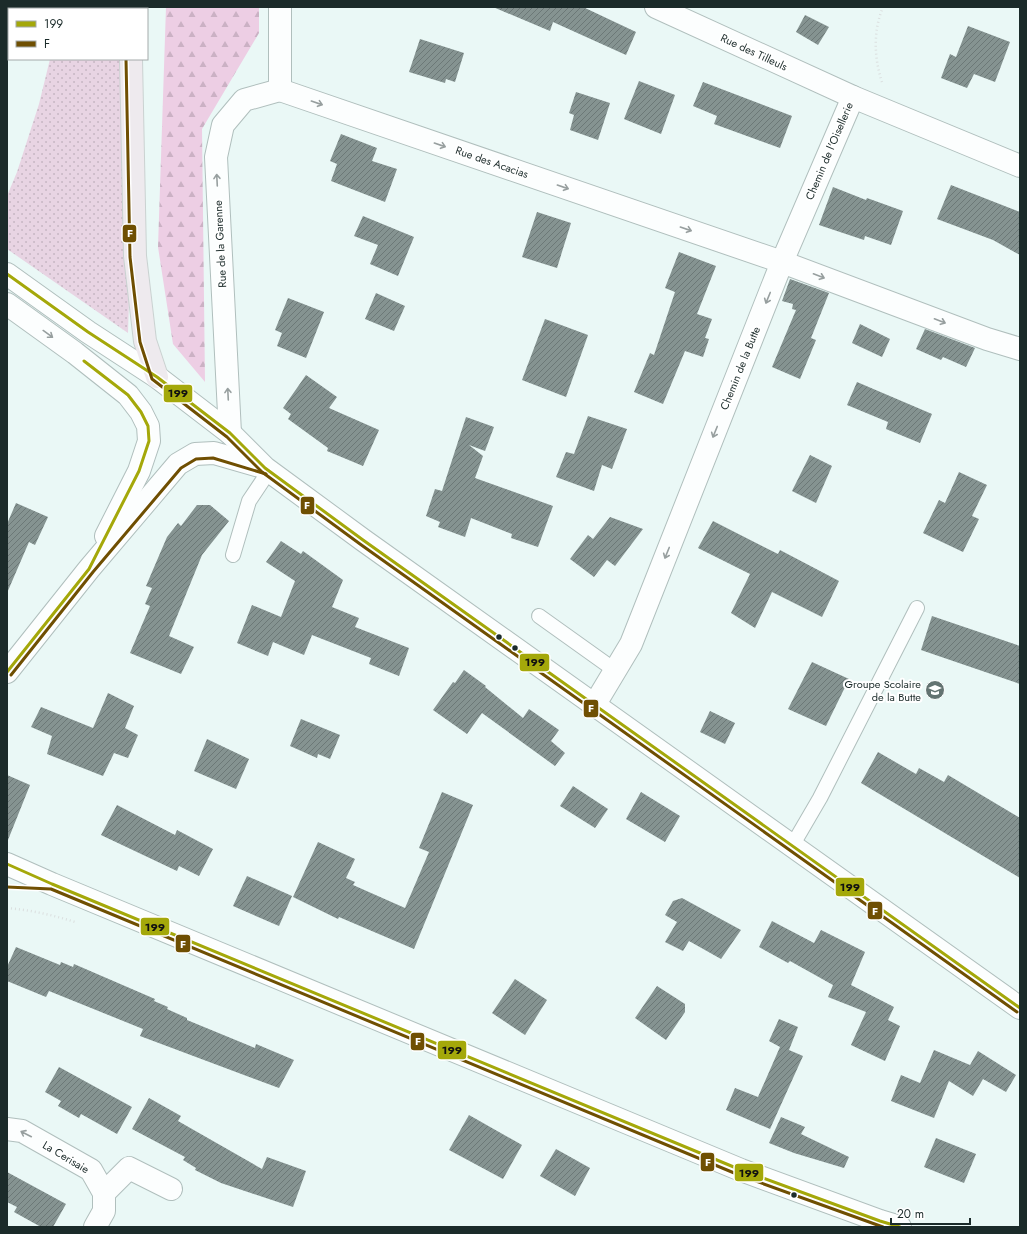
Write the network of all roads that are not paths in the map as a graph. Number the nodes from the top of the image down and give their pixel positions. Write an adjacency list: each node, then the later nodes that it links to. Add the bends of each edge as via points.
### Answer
1 (280, 7): 4 (main road)
2 (656, 7): 5 (main road, Rue des Tilleuls)
3 (131, 60): 11 (main road, via 135,256 145,341)
4 (280, 90): 7 (main road, Rue des Acacias, one-way to 7); 12 (main road, Rue de la Garenne, one-way to 4, via 216,157 223,125 244,100)
5 (853, 97): 6 (main road, Chemin de l'Oisellerie); 7 (main road, Chemin de l'Oisellerie)
6 (1020, 166)
7 (782, 262): 10 (main road, one-way to 10); 18 (main road, Chemin de la Butte, one-way to 18, via 631,644)
8 (7, 274): 11 (main road)
9 (12, 307): 15 (main road, one-way to 15, via 128,395 148,426 149,441 139,471)
10 (1020, 349)
11 (157, 377): 12 (main road)
12 (230, 433): 13 (main road)
13 (267, 469): 14 (lane, via 249,501); 15 (main road, via 214,453 195,454 178,464); 20 (main road)
14 (233, 555)
15 (89, 569): 19 (main road)
16 (917, 608): 21 (lane, via 820,798)
17 (539, 616): 18 (lane)
18 (616, 671): 20 (main road, Chemin de la Butte)
19 (7, 672)
20 (595, 704): 21 (main road)
21 (792, 846): 25 (main road)
22 (7, 864): 24 (main road)
23 (7, 882): 24 (main road)
24 (52, 884): 29 (main road, via 741,1170)
25 (1020, 1008)
26 (7, 1129): 28 (main road, La Cerisaie, one-way to 26, via 91,1170 22,1131)
27 (171, 1188): 28 (main road, via 129,1168)
28 (104, 1193): 30 (main road, via 104,1211)
29 (882, 1225)
30 (95, 1227)

